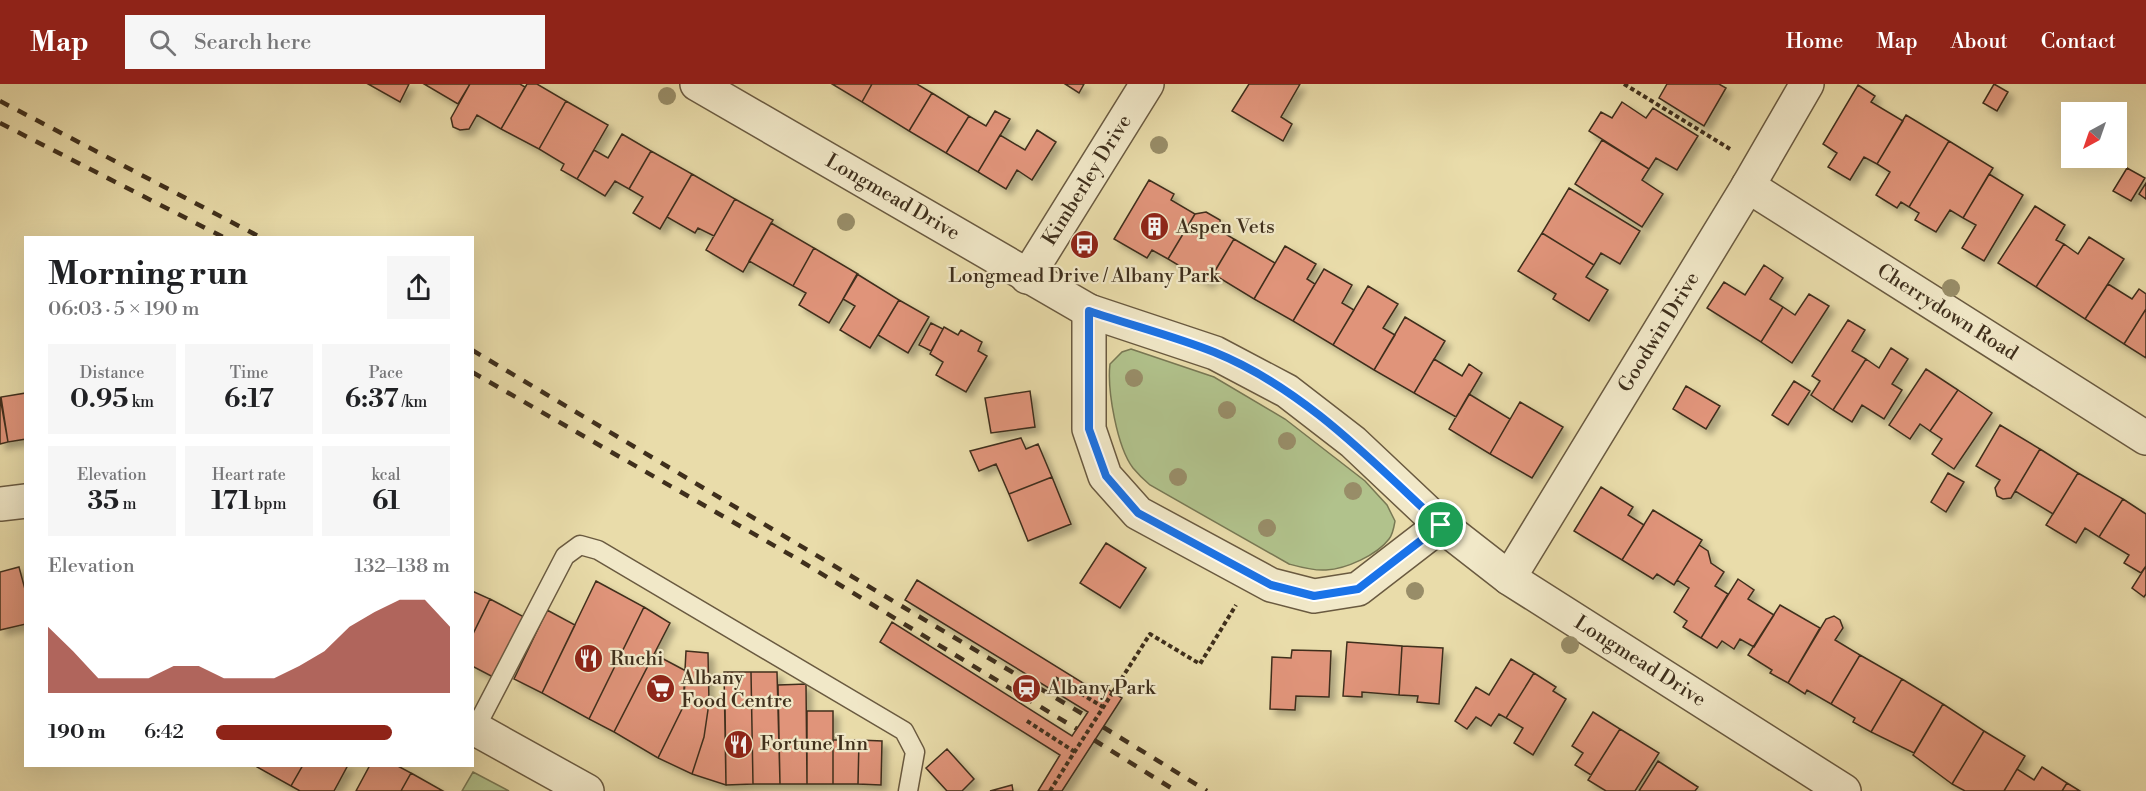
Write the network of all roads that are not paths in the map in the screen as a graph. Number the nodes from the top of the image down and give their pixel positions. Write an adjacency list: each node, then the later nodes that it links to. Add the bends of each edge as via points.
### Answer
1 (698, 84): 5 (street, Longmead Drive)
2 (1147, 84): 5 (street, Kimberley Drive)
3 (1808, 84): 4 (street, Goodwin Drive)
4 (1753, 177): 7 (street, Cherrydown Road); 11 (street, Goodwin Drive)
5 (1027, 277): 6 (street, Longmead Drive)
6 (1089, 311): 10 (street, Longmead Drive, via 1215,352 1287,391 1353,442); 10 (street, via 1089,429 1106,476 1138,513 1271,585 1314,596 1358,589)
7 (2146, 438)
8 (24, 501): 9 (street)
9 (0, 504)
10 (1441, 525): 11 (street, Longmead Drive)
11 (1509, 578): 15 (street, Longmead Drive)
12 (474, 728): 13 (street); 14 (lane, via 565,556 580,544 598,550 904,731 915,752)
13 (587, 791)
14 (909, 791)
15 (1844, 791)

